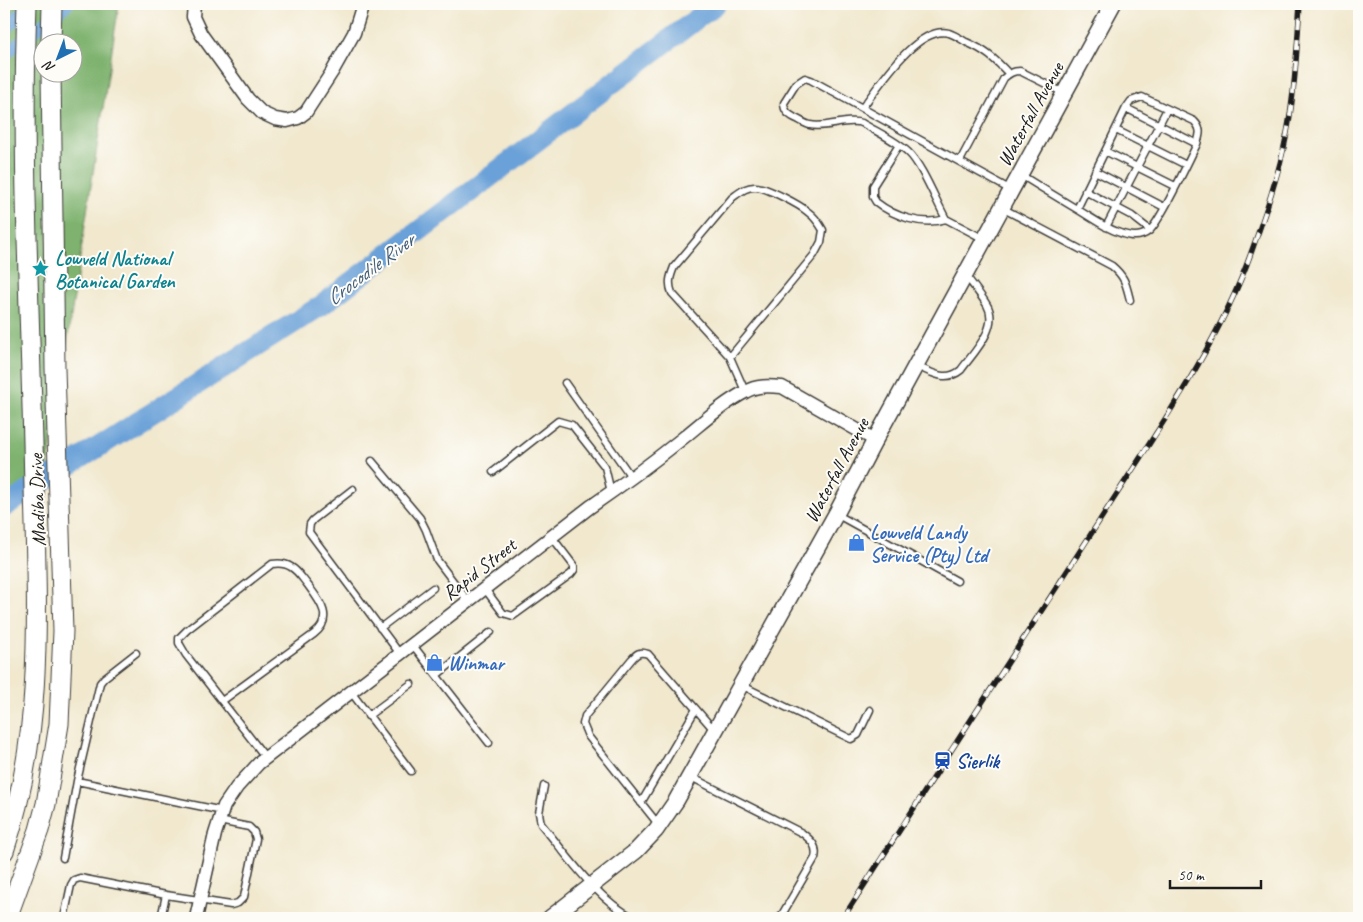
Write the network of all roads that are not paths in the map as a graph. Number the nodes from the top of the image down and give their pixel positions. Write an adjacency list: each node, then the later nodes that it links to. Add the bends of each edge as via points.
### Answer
1 (27, 4): 77 (main road, Madiba Drive, via 27,204 37,652 25,768)
2 (52, 4): 6 (main road)
3 (194, 4): 4 (street, via 194,17 201,34 248,99 262,113 287,121 306,112 332,72 354,33)
4 (363, 4)
5 (1113, 4): 9 (street, Waterfall Avenue)
6 (51, 32)
7 (1009, 74): 9 (lane, via 1020,71); 10 (lane, via 994,57 972,44 948,33 930,34 911,47); 19 (lane)
8 (51, 82): 82 (main road, Madiba Drive, via 62,670 59,724 41,821)
9 (1064, 93): 23 (street, Waterfall Avenue)
10 (862, 108): 16 (lane, via 806,78 796,84 784,103 789,115 809,125 855,121); 19 (lane)
11 (1126, 108): 12 (lane, via 1131,101 1142,97); 13 (lane); 14 (lane)
12 (1167, 109): 13 (lane); 15 (lane, via 1199,126 1201,132)
13 (1159, 125): 15 (lane); 17 (lane)
14 (1116, 130): 17 (lane); 18 (lane)
15 (1197, 144): 20 (lane)
16 (899, 145): 32 (lane, via 916,162); 32 (lane, via 873,186 873,196 880,205 910,219 934,222)
17 (1148, 146): 20 (lane); 21 (lane)
18 (1105, 151): 21 (lane); 22 (lane)
19 (960, 161): 26 (lane)
20 (1186, 165): 24 (lane)
21 (1137, 166): 24 (lane); 25 (lane)
22 (1096, 171): 25 (lane); 27 (lane)
23 (1020, 174): 26 (street, Waterfall Avenue); 31 (lane)
24 (1175, 186): 29 (lane)
25 (1126, 188): 28 (lane); 29 (lane)
26 (1011, 190): 30 (street, Waterfall Avenue)
27 (1085, 192): 28 (lane); 31 (lane)
28 (1116, 207): 33 (lane); 34 (lane)
29 (1164, 207): 34 (lane)
30 (1002, 208): 35 (street, Waterfall Avenue); 37 (lane, via 1112,266 1126,282)
31 (1076, 209): 33 (lane)
32 (946, 219): 35 (lane)
33 (1106, 227): 34 (lane, via 1135,236)
34 (1150, 230)
35 (984, 240): 36 (street, Waterfall Avenue)
36 (965, 275): 39 (street, Waterfall Avenue); 39 (lane, via 988,306 991,317 988,331 955,375 946,377)
37 (1130, 300)
38 (730, 356): 38 (lane, via 672,294 670,277 674,267 732,198 754,186 765,188 807,211 823,230 814,255); 41 (lane)
39 (915, 366): 42 (street, Waterfall Avenue)
40 (565, 383): 45 (lane)
41 (746, 391): 42 (street, Rapid Street, via 757,387 782,387); 45 (street, Rapid Street)
42 (875, 440): 48 (street, Waterfall Avenue)
43 (372, 461): 53 (lane, via 420,518 437,560)
44 (493, 472): 47 (lane, via 558,421 572,425 605,466)
45 (632, 478): 47 (street, Rapid Street)
46 (353, 488): 54 (lane, via 313,520 309,532)
47 (612, 492): 49 (street, Rapid Street)
48 (836, 514): 50 (lane); 61 (street, Waterfall Avenue)
49 (552, 537): 52 (street, Rapid Street); 52 (lane, via 574,566 571,574 513,616 503,613)
50 (957, 581)
51 (433, 588): 54 (lane)
52 (484, 589): 53 (street, Rapid Street)
53 (468, 601): 56 (street, Rapid Street)
54 (380, 628): 58 (lane)
55 (492, 632): 59 (lane)
56 (412, 644): 58 (street, Rapid Street); 59 (lane)
57 (136, 652): 72 (lane, via 100,683)
58 (400, 654): 62 (street, Rapid Street)
59 (436, 675): 68 (lane)
60 (411, 684): 66 (lane)
61 (740, 684): 65 (lane, via 851,739 858,735); 67 (street, Waterfall Avenue)
62 (351, 692): 66 (lane); 69 (street, Rapid Street)
63 (222, 701): 63 (lane, via 321,627 324,617 320,602 290,566 272,564 179,638 181,647); 69 (lane)
64 (696, 709): 67 (lane); 74 (lane); 74 (lane, via 648,654 639,652 585,716 583,724 588,736)
65 (870, 710)
66 (368, 716): 70 (lane)
67 (715, 730): 71 (street, Waterfall Avenue)
68 (489, 742)
69 (266, 758): 75 (street, Rapid Street, via 237,787)
70 (411, 771)
71 (690, 776): 76 (street, Waterfall Avenue); 88 (lane, via 812,841 815,858)
72 (77, 781): 75 (lane); 78 (lane)
73 (544, 786): 79 (lane, via 540,822)
74 (641, 803): 76 (lane)
75 (221, 816): 81 (street, Rapid Street); 81 (lane, via 249,826 256,834 244,897 236,905)
76 (659, 826): 79 (street, Waterfall Avenue, via 636,851)
77 (4, 851)
78 (63, 858)
79 (593, 885): 86 (street, Waterfall Avenue); 87 (lane, via 613,905)
80 (166, 895): 81 (lane); 83 (lane, via 78,878 71,885); 84 (lane)
81 (200, 901): 85 (street, Rapid Street)
82 (10, 915)
83 (64, 918)
84 (161, 918)
85 (196, 918)
86 (550, 918)
87 (634, 918)
88 (780, 918)

